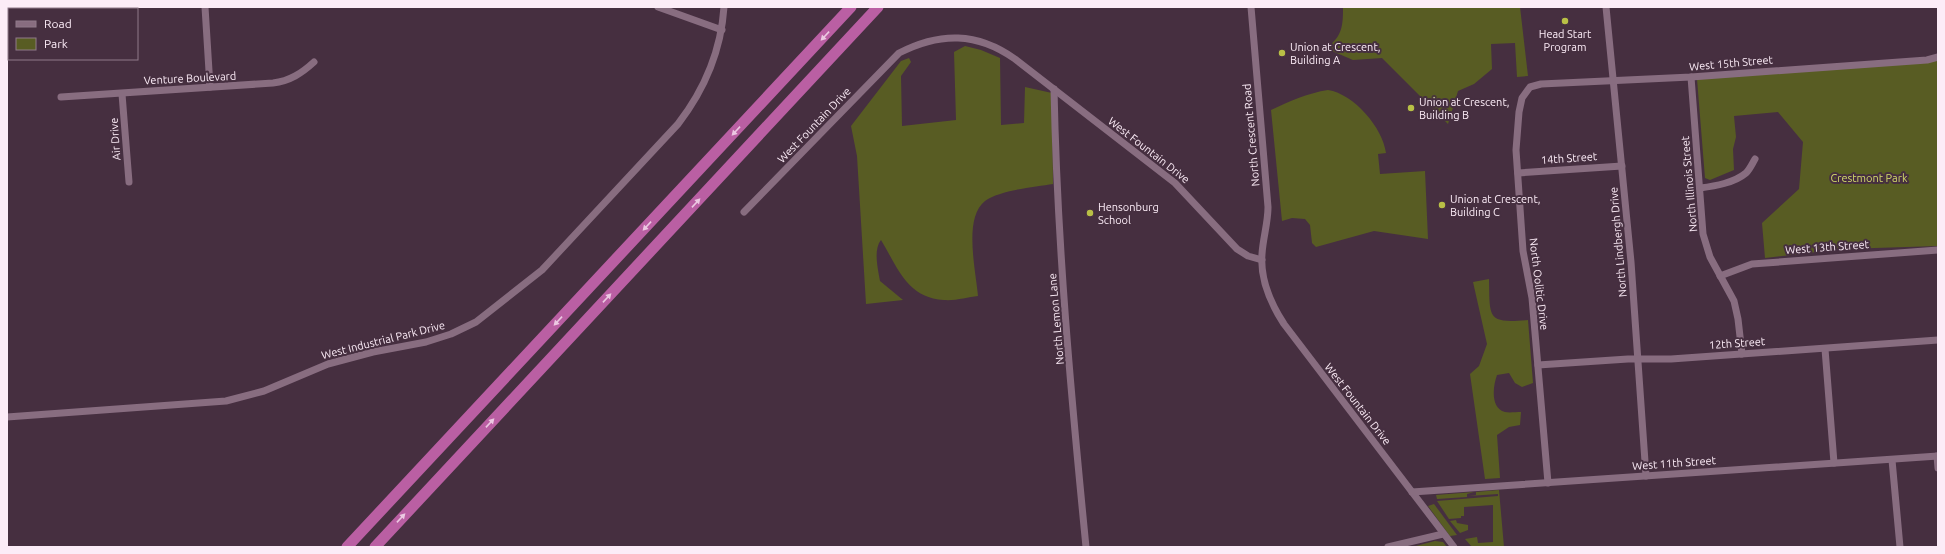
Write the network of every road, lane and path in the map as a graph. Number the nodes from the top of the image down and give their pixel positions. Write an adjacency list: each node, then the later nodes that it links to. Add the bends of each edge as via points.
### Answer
1 (205, 7): 13 (street)
2 (658, 7): 8 (street)
3 (724, 7): 8 (street, West Industrial Park Drive)
4 (851, 7): 41 (highway, one-way to 41)
5 (878, 7): 42 (highway, one-way to 5)
6 (1251, 7): 25 (street, North Crescent Road, via 1268,207)
7 (1606, 7): 12 (street, North Lindbergh Drive)
8 (722, 30): 32 (street, West Industrial Park Drive, via 712,68 678,124 542,270 465,328 426,342 335,362 305,372 264,391 232,400)
9 (1938, 57): 11 (street, West 15th Street, via 1927,60)
10 (314, 62): 13 (street, Venture Boulevard, via 301,74 284,82)
11 (1691, 77): 12 (street, West 15th Street); 22 (street, North Illinois Street)
12 (1614, 81): 15 (street, West 15th Street, via 1536,84); 19 (street, North Lindbergh Drive)
13 (210, 87): 16 (street, Venture Boulevard)
14 (1054, 89): 23 (street, West Fountain Drive, via 1015,59 987,43 943,38 918,44 891,59); 25 (street, West Fountain Drive, via 1176,183 1231,244 1248,256); 43 (street, North Lemon Lane, via 1060,232)
15 (1527, 90): 20 (street, North Oolitic Drive, via 1519,112 1516,150)
16 (122, 94): 17 (street, Venture Boulevard); 21 (street, Air Drive)
17 (61, 97)
18 (1755, 159): 22 (street, via 1746,173 1735,179)
19 (1622, 166): 20 (street, 14th Street); 30 (street, North Lindbergh Drive)
20 (1518, 173): 31 (street, North Oolitic Drive, via 1523,251 1531,293)
21 (129, 182)
22 (1700, 188): 26 (street, North Illinois Street, via 1704,234 1710,257)
23 (744, 212)
24 (1938, 250): 26 (street, West 13th Street, via 1752,264)
25 (1262, 260): 39 (street, West Fountain Drive, via 1269,296 1281,319)
26 (1720, 276): 29 (street, North Illinois Street, via 1734,300)
27 (1938, 340): 28 (street, 12th Street)
28 (1825, 349): 29 (street, 12th Street); 35 (street)
29 (1742, 354): 30 (street, 12th Street)
30 (1638, 360): 31 (street, 12th Street); 37 (street, North Lindbergh Drive)
31 (1538, 365): 38 (street, North Oolitic Drive)
32 (7, 418)
33 (1937, 456): 34 (street, West 11th Street); 36 (street)
34 (1892, 460): 35 (street, West 11th Street); 46 (street)
35 (1834, 463): 37 (street, West 11th Street)
36 (1938, 468)
37 (1646, 476): 38 (street, West 11th Street)
38 (1548, 483): 39 (street, West 11th Street)
39 (1412, 492): 40 (street, West Fountain Drive)
40 (1443, 534): 44 (street); 45 (street, West Fountain Drive)
41 (348, 547)
42 (375, 547)
43 (1086, 547)
44 (1388, 547)
45 (1454, 547)
46 (1900, 547)

